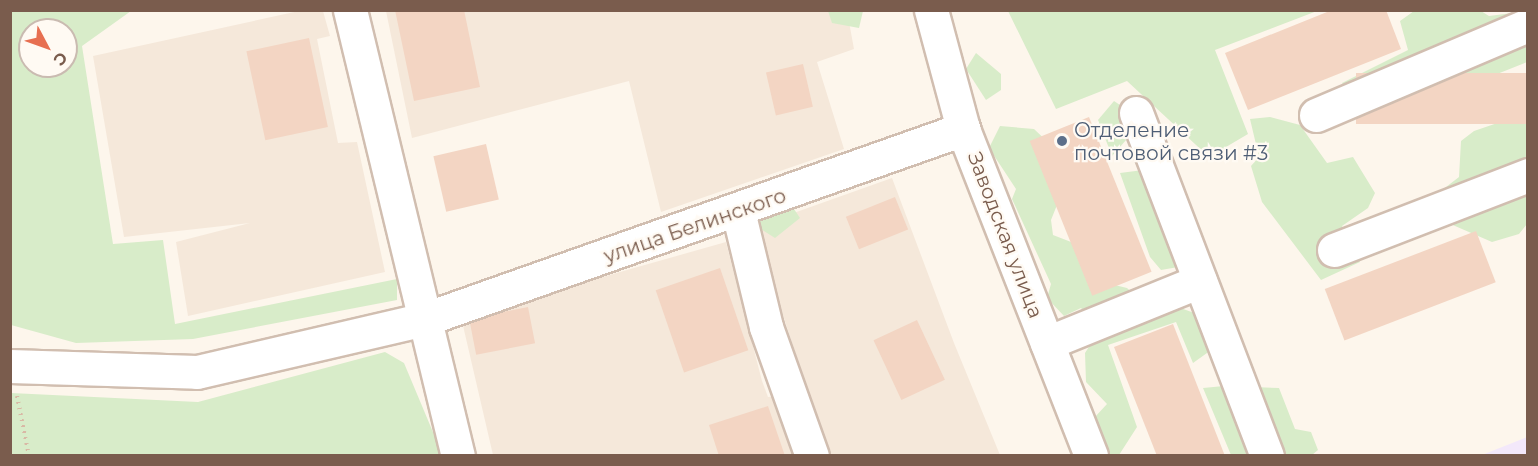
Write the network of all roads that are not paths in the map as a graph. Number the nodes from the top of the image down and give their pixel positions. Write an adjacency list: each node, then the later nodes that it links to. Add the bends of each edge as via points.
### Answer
1 (350, 10): 11 (street)
2 (931, 10): 6 (street, Заводская улица)
3 (1527, 25): 5 (street)
4 (1136, 112): 10 (street)
5 (1316, 115)
6 (963, 129): 8 (street, улица Белинского); 12 (street, Заводская улица)
7 (1527, 175): 9 (street)
8 (738, 211): 11 (street, улица Белинского); 15 (street, via 766,327)
9 (1334, 250)
10 (1200, 281): 12 (street); 17 (street)
11 (425, 319): 13 (street, улица Белинского, via 197,372); 14 (street)
12 (1047, 343): 16 (street, Заводская улица)
13 (11, 367)
14 (458, 456)
15 (812, 456)
16 (1091, 456)
17 (1267, 456)

